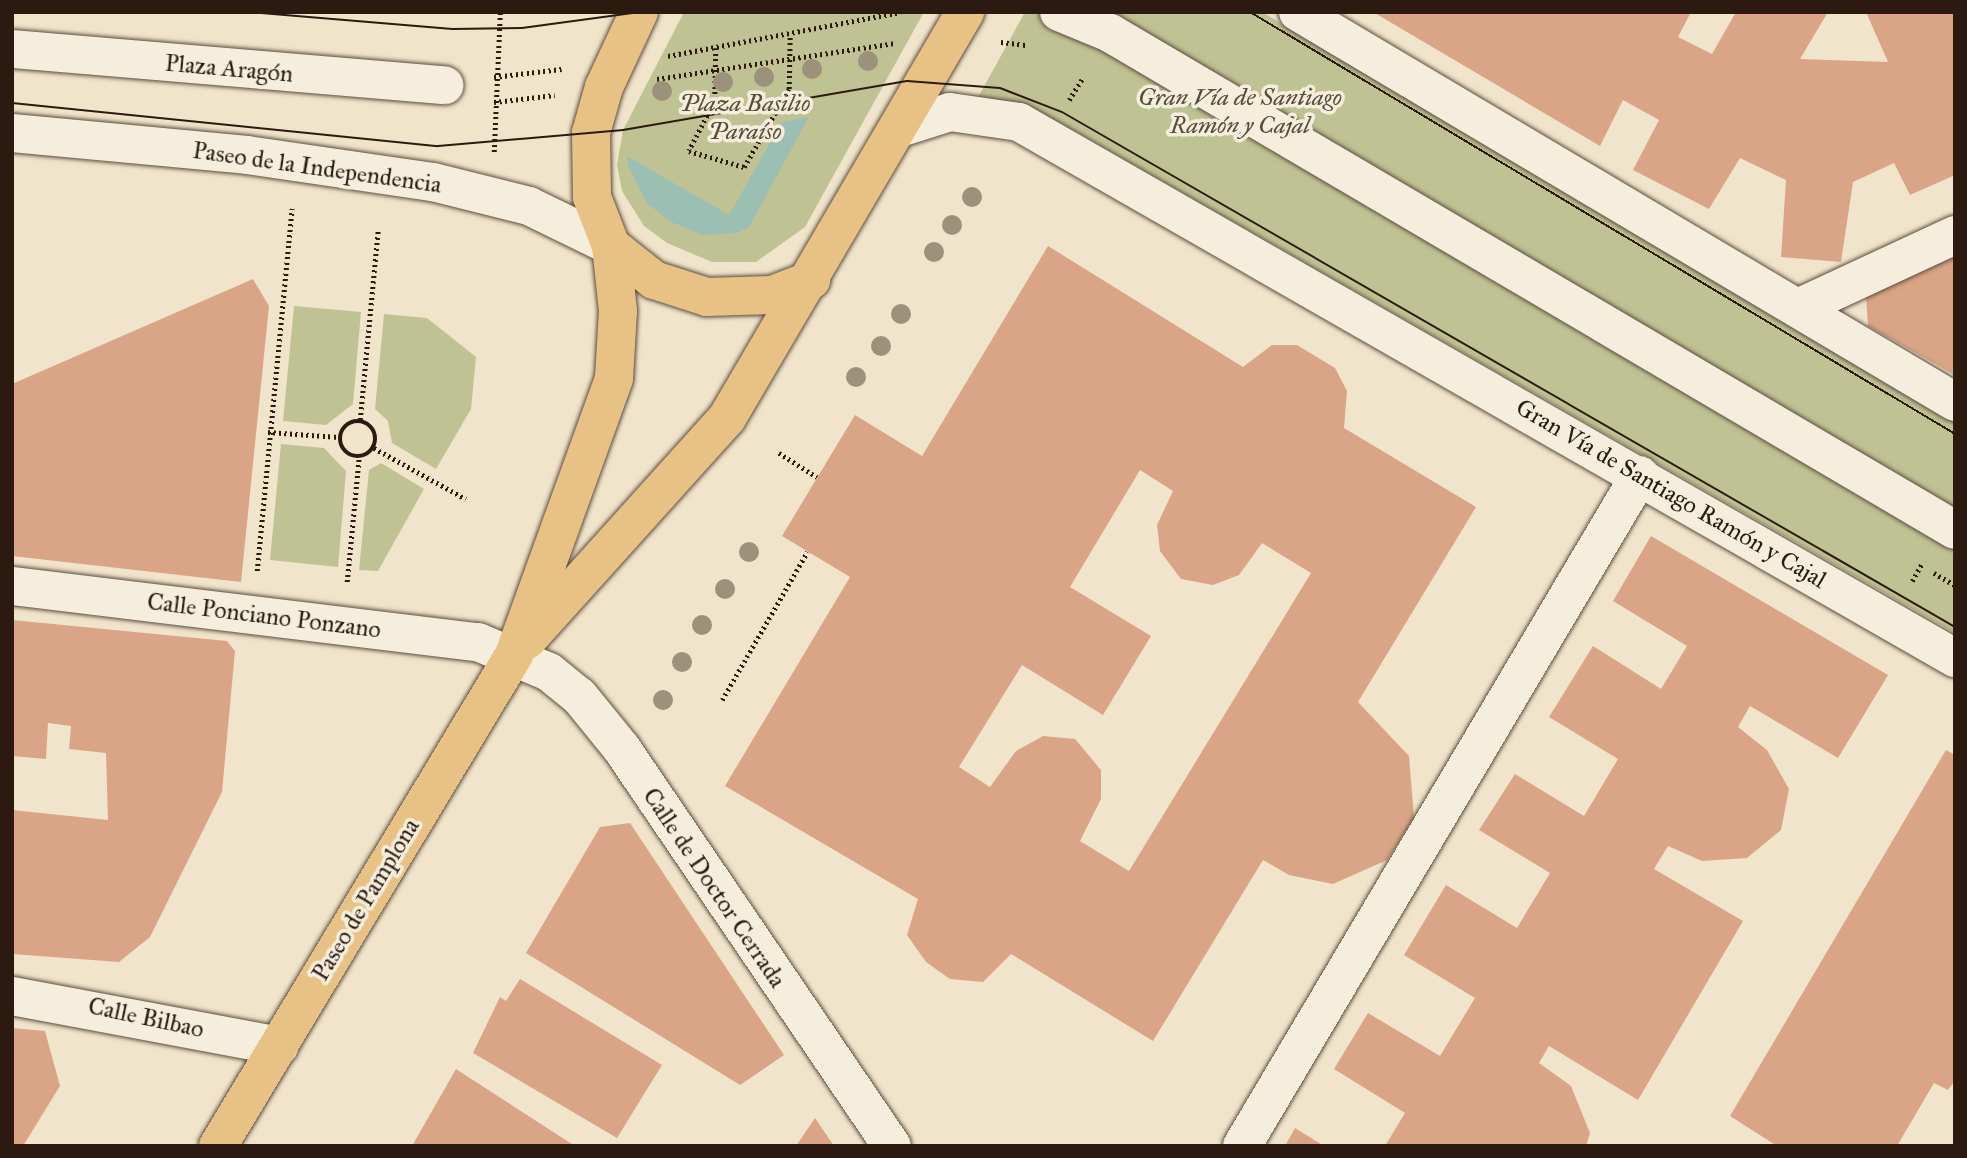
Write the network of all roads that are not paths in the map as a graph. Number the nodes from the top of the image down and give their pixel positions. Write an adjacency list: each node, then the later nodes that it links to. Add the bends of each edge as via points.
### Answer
1 (639, 12): 10 (main road, via 604,87 592,133 592,197)
2 (965, 12): 7 (main road)
3 (1059, 12): 15 (street, via 1110,33)
4 (1298, 12): 12 (street)
5 (12, 49): 6 (street, Plaza Aragón)
6 (445, 85)
7 (900, 128): 11 (main road); 14 (street, Gran Vía de Santiago Ramón y Cajal, via 950,112 1018,122)
8 (12, 133): 10 (street, Paseo de la Independencia, via 247,155 433,183 530,206)
9 (1955, 234): 12 (street)
10 (611, 246): 11 (main road, via 654,280 707,297 772,295); 17 (main road, Paseo de Pamplona, via 618,311 614,378)
11 (811, 280): 17 (main road, Paseo de Pamplona, via 727,418)
12 (1800, 307): 13 (street)
13 (1955, 402)
14 (1640, 475): 18 (street, Gran Vía de Santiago Ramón y Cajal); 23 (street)
15 (1955, 530)
16 (12, 586): 17 (street, Calle Ponciano Ponzano, via 445,637)
17 (514, 655): 20 (main road, Paseo de Pamplona); 22 (street, Calle de Doctor Cerrada, via 579,696 622,749)
18 (1955, 658)
19 (12, 996): 20 (street, Calle Bilbao)
20 (279, 1046): 21 (main road, Paseo de Pamplona)
21 (218, 1146)
22 (892, 1146)
23 (1242, 1146)

